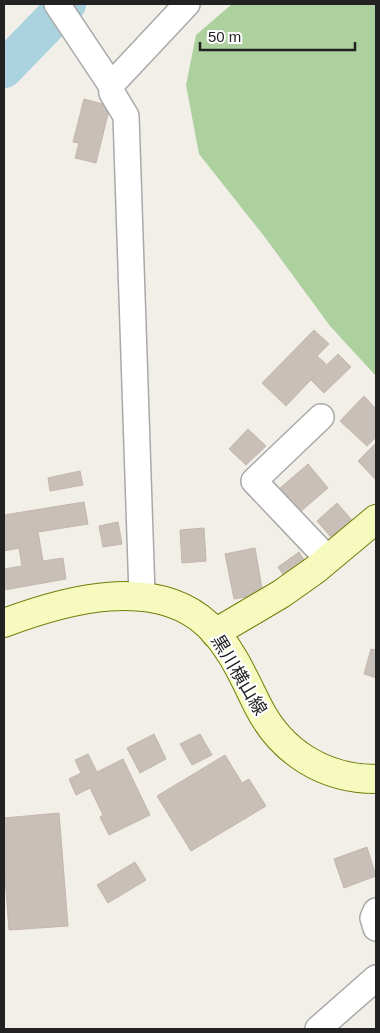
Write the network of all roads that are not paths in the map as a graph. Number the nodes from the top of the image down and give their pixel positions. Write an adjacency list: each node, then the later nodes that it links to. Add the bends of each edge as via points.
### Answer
1 (57, 4): 3 (street)
2 (187, 4): 3 (street)
3 (105, 77): 7 (street, via 126,116)
4 (320, 417): 6 (street, via 254,481)
5 (376, 519): 6 (main road)
6 (328, 559): 9 (main road, via 281,594)
7 (142, 595): 8 (main road, 黒川横山線, via 97,598 27,614); 9 (main road, 黒川横山線, via 186,609)
8 (4, 623)
9 (215, 633): 10 (main road, 黒川横山線, via 245,677 274,731 301,758 331,772)
10 (376, 779)
11 (376, 911): 12 (street, via 373,918)
12 (376, 928)
13 (376, 978): 14 (street)
14 (318, 1029)

